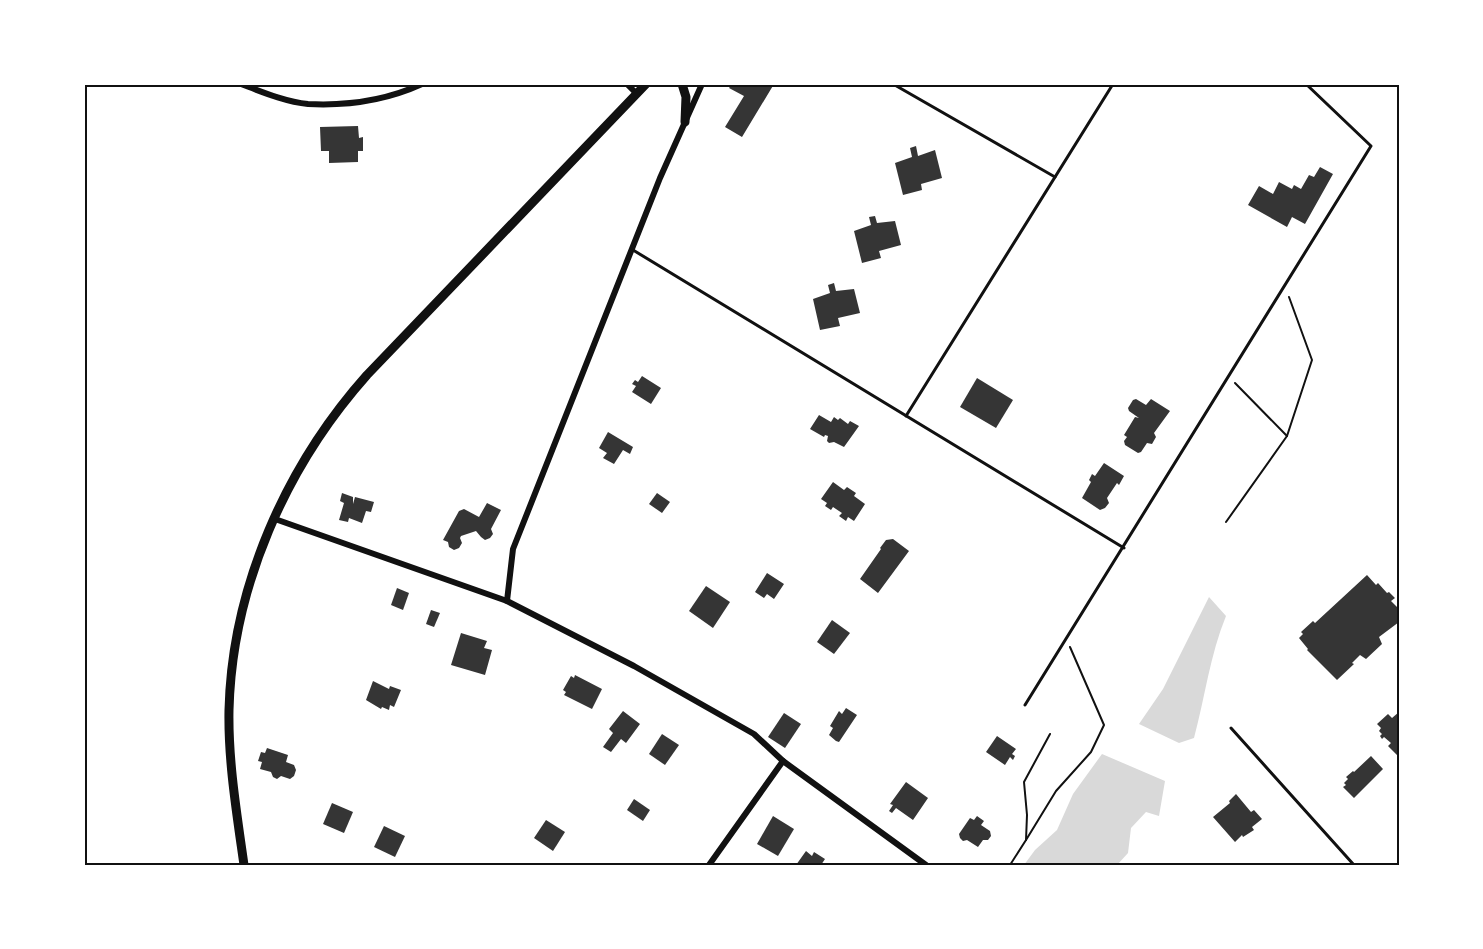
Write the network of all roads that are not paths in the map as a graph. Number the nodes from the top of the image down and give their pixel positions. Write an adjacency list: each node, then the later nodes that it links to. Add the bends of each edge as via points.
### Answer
1 (241, 84): 2 (street, via 307,104 353,103 401,93)
2 (422, 84)
3 (627, 84): 10 (street)
4 (646, 84): 10 (main road)
5 (682, 84): 11 (main road)
6 (702, 84): 11 (street)
7 (893, 84): 12 (lane)
8 (1113, 84): 12 (lane)
9 (1306, 84): 16 (lane, via 1371,146)
10 (637, 94): 15 (main road, via 341,404 296,474)
11 (685, 122): 13 (street)
12 (1055, 177): 14 (lane)
13 (632, 249): 14 (lane); 17 (street, via 513,549)
14 (906, 416): 16 (lane)
15 (275, 519): 17 (street); 21 (main road, via 245,605 231,679 234,790)
16 (1124, 548): 18 (lane)
17 (507, 601): 20 (street, via 754,734)
18 (1025, 705)
19 (1232, 728): 24 (lane)
20 (783, 761): 22 (street); 23 (street)
21 (244, 865)
22 (709, 865)
23 (926, 865)
24 (1354, 865)

